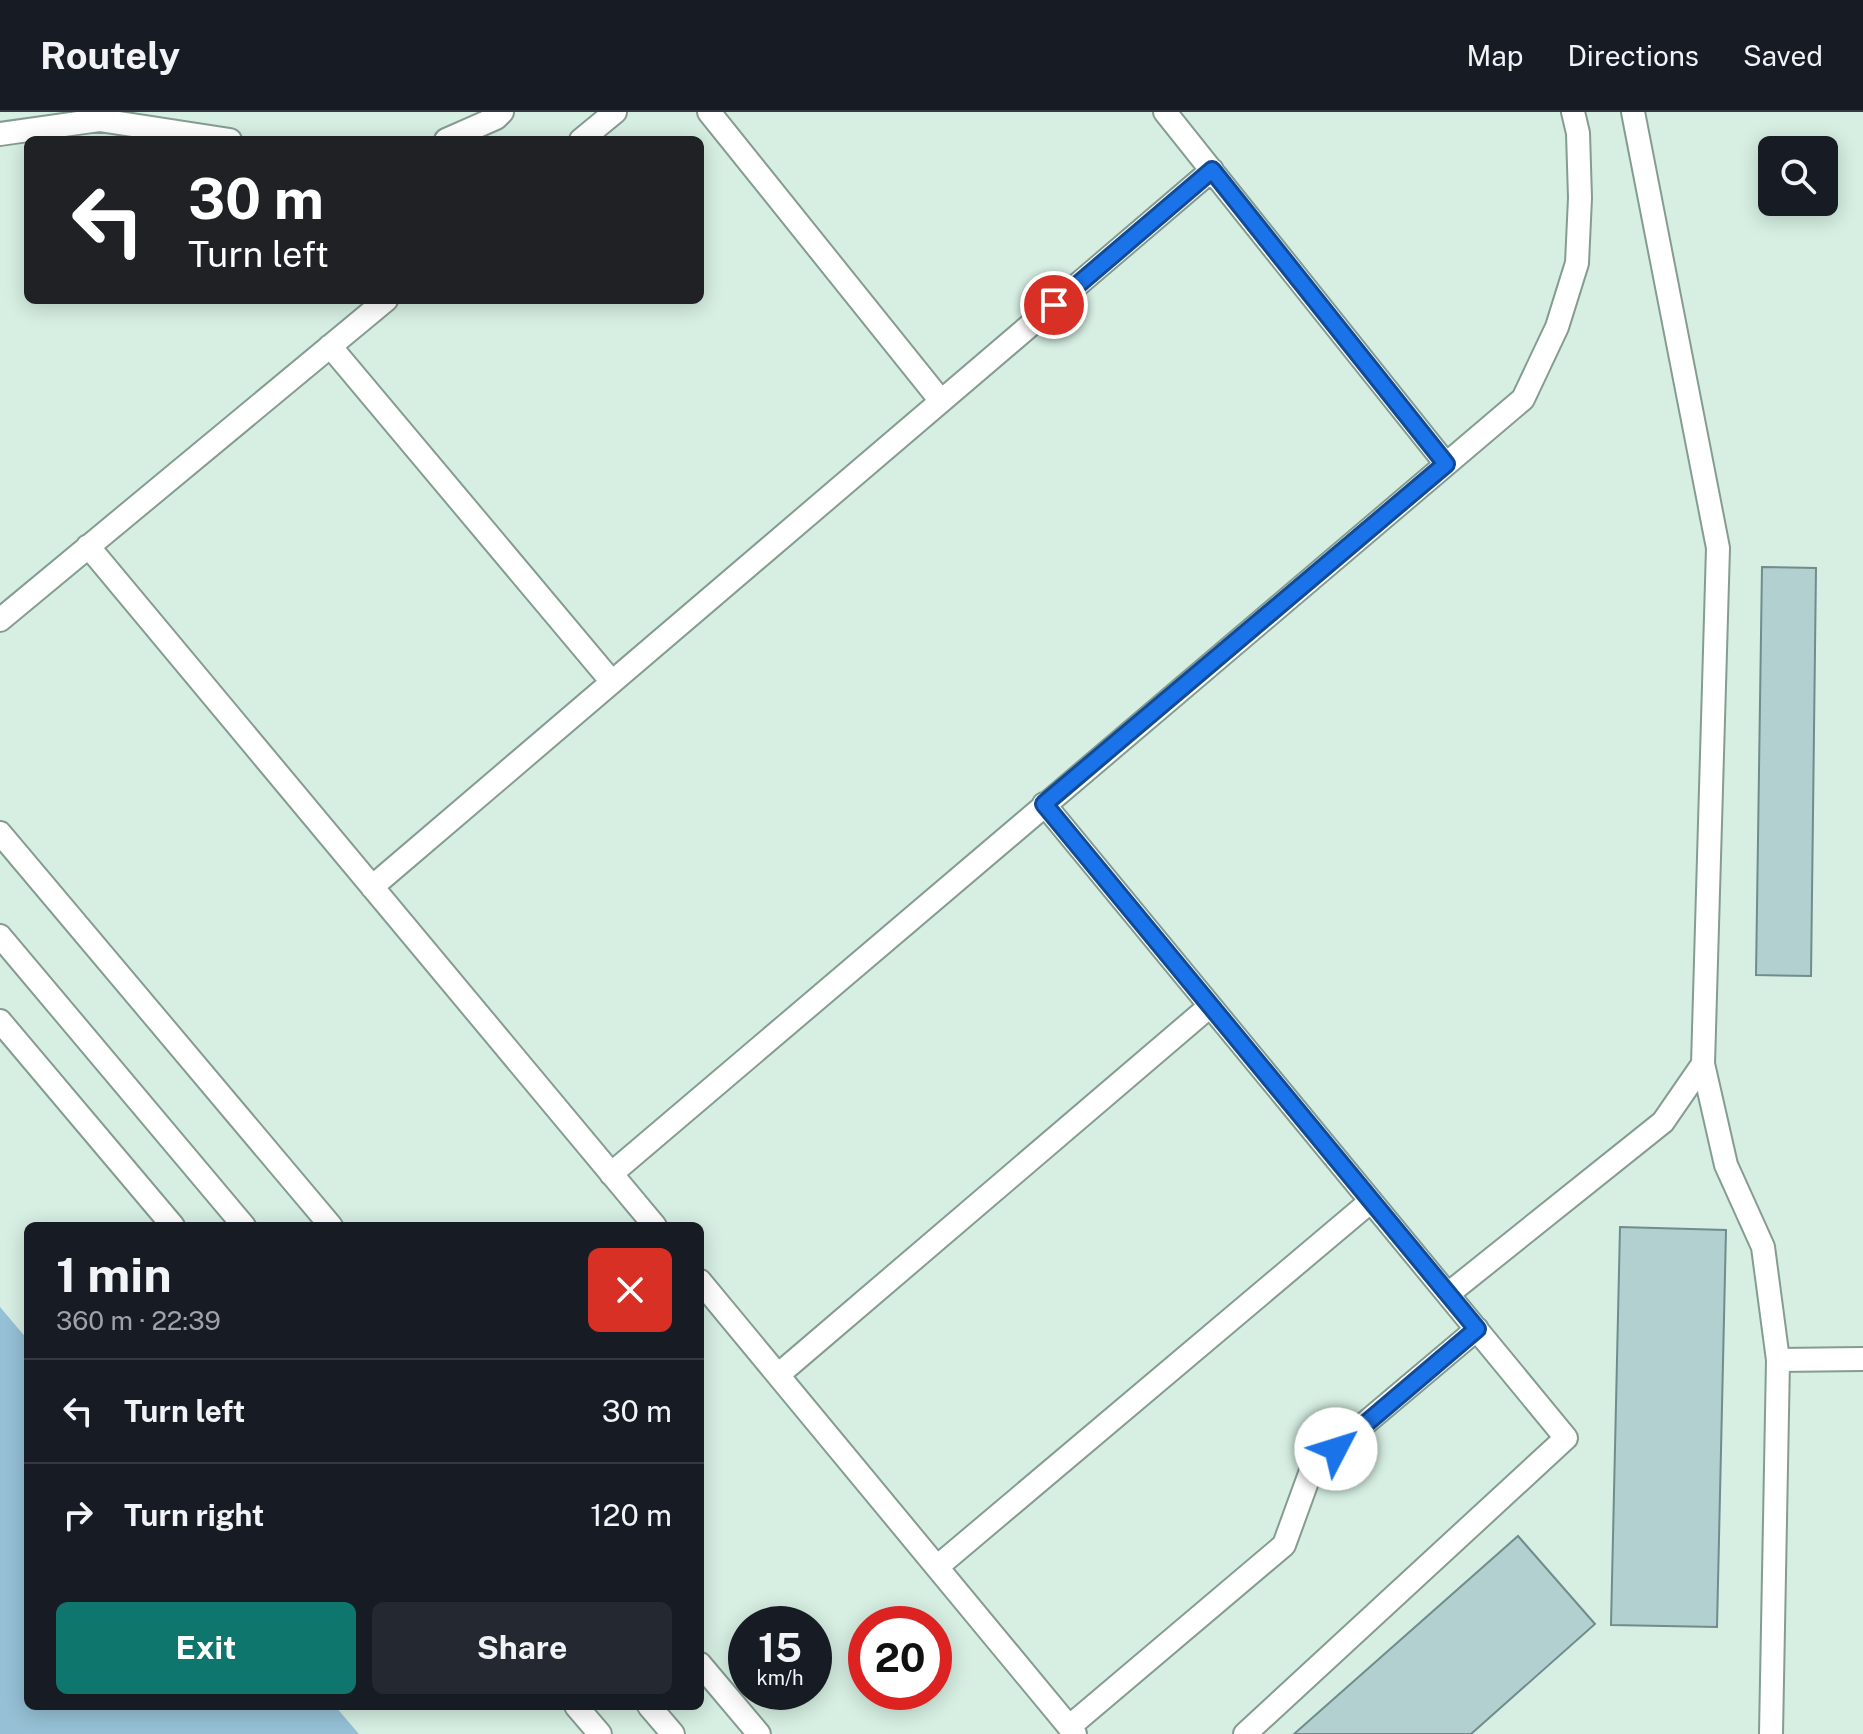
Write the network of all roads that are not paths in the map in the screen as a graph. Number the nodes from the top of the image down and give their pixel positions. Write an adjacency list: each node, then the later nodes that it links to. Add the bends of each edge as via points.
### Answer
1 (502, 112): 9 (lane)
2 (615, 112): 10 (lane)
3 (709, 112): 14 (lane)
4 (1165, 112): 11 (lane)
5 (1573, 112): 15 (lane, via 1579,159 1577,263 1557,327 1523,399)
6 (1633, 112): 25 (lane, via 1718,548)
7 (0, 134): 8 (lane, via 99,120)
8 (204, 136)
9 (455, 136)
10 (586, 136)
11 (1212, 170): 14 (lane); 15 (lane)
12 (381, 304): 13 (lane)
13 (330, 346): 16 (lane); 18 (lane)
14 (941, 401): 18 (lane)
15 (1446, 464): 19 (lane)
16 (88, 546): 17 (lane); 21 (lane)
17 (0, 620)
18 (612, 682): 21 (lane)
19 (1044, 804): 23 (lane); 26 (lane)
20 (0, 833): 30 (lane)
21 (372, 887): 26 (lane)
22 (0, 936): 29 (lane)
23 (1210, 1006): 27 (lane); 37 (lane)
24 (0, 1021): 28 (lane)
25 (1703, 1064): 33 (lane, via 1663,1122); 36 (lane, via 1726,1165 1763,1247)
26 (611, 1174): 31 (lane)
27 (1371, 1201): 33 (lane); 38 (lane)
28 (170, 1222)
29 (241, 1222)
30 (328, 1222)
31 (652, 1222)
32 (704, 1286): 37 (lane)
33 (1448, 1294): 34 (lane)
34 (1477, 1329): 42 (lane, via 1312,1468 1284,1545); 46 (lane, via 1566,1438)
35 (1863, 1359): 36 (lane)
36 (1778, 1360): 47 (lane)
37 (778, 1375): 38 (lane)
38 (937, 1567): 42 (lane)
39 (704, 1669): 45 (lane)
40 (579, 1710): 43 (lane)
41 (652, 1710): 44 (lane)
42 (1072, 1730)
43 (600, 1734)
44 (673, 1734)
45 (759, 1734)
46 (1245, 1734)
47 (1771, 1734)

